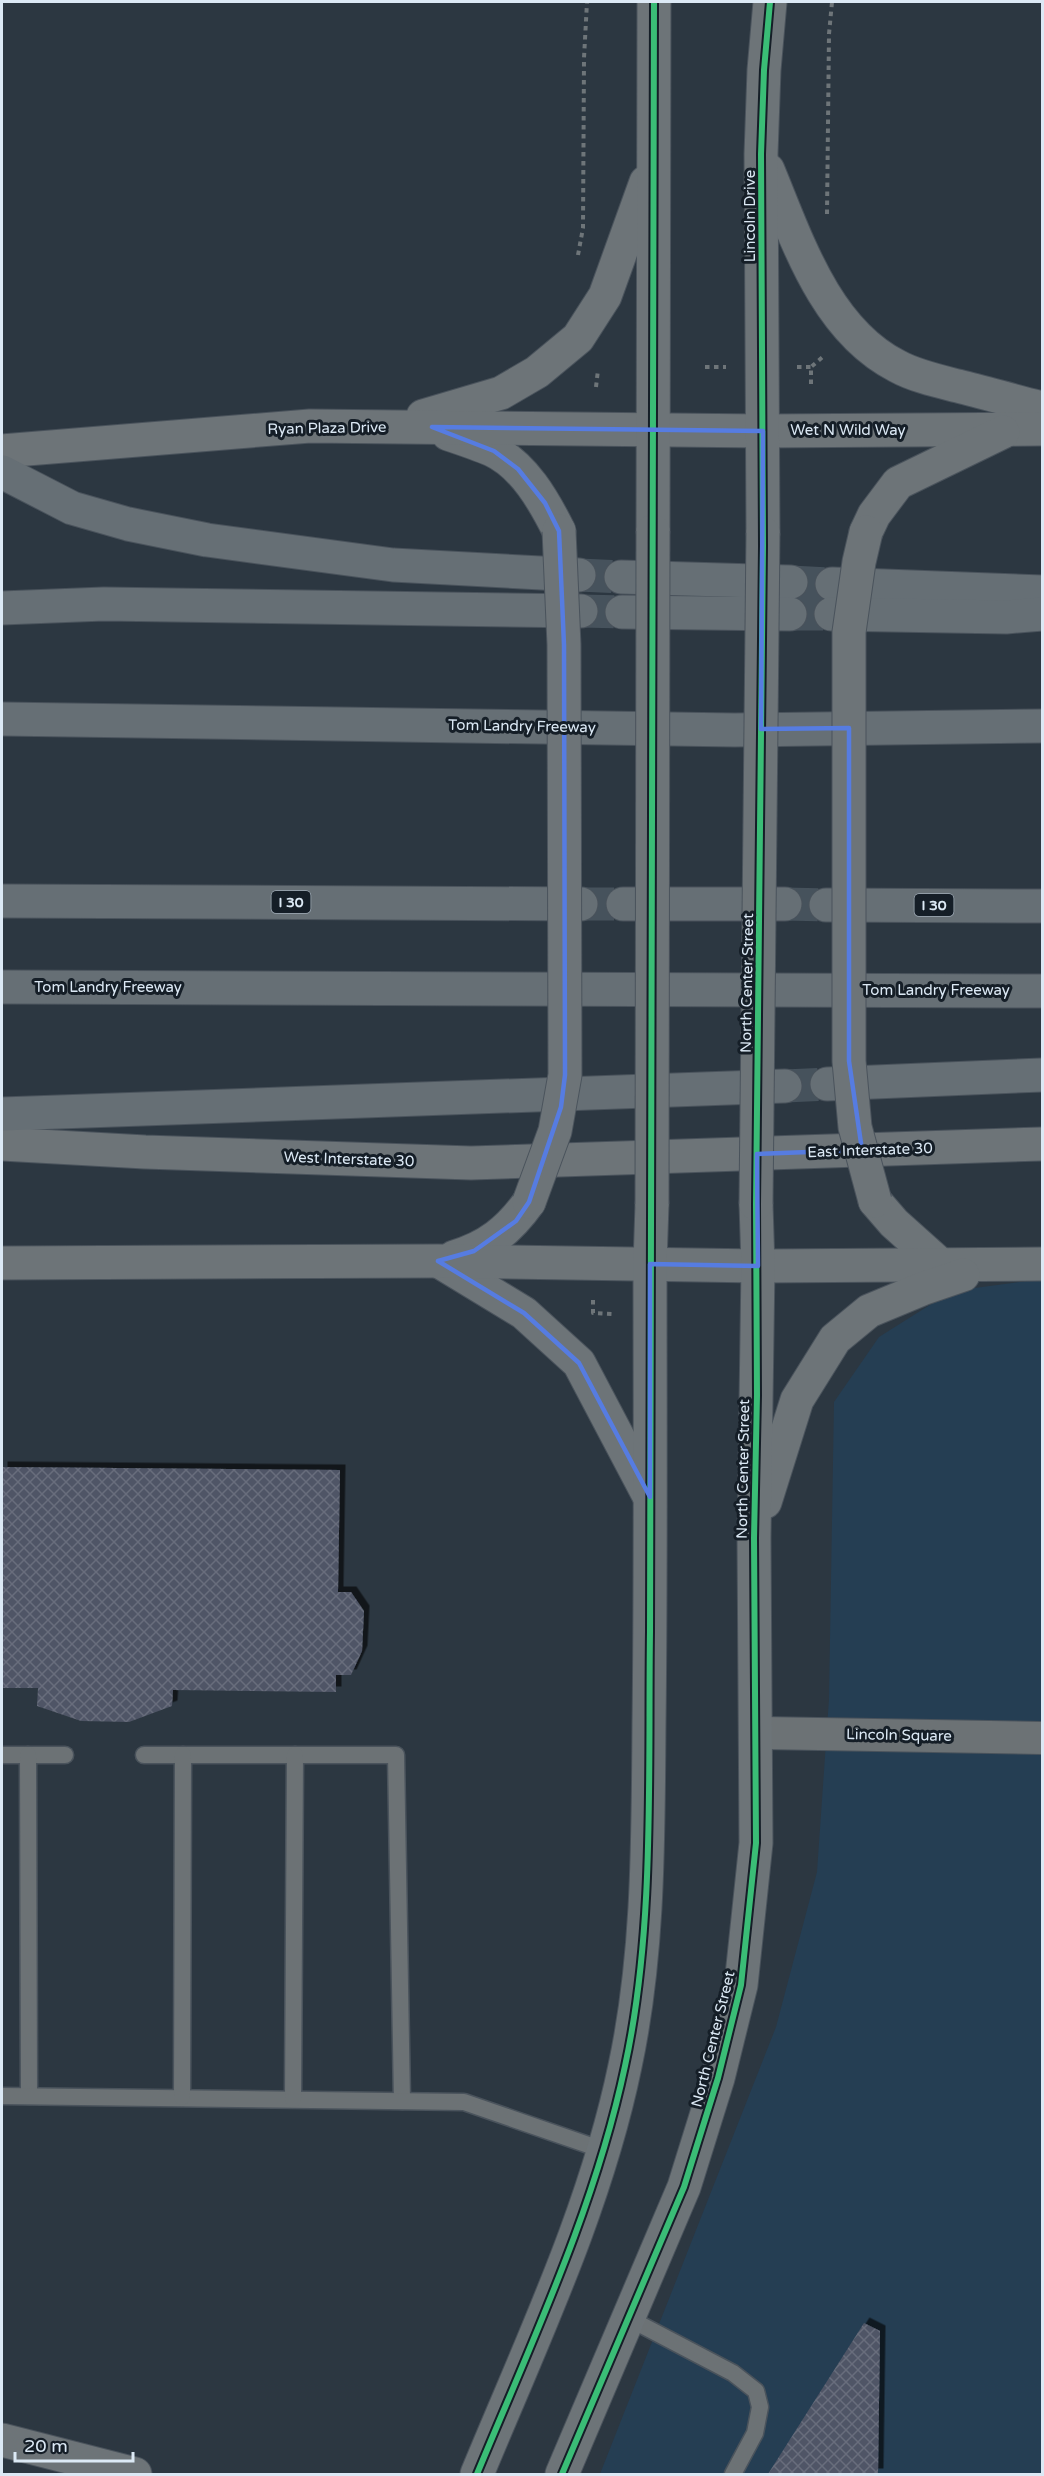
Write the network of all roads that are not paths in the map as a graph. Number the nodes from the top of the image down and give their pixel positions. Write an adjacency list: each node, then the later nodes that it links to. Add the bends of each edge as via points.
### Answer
1 (654, 2): 4 (main road)
2 (770, 2): 3 (main road, Lincoln Drive)
3 (761, 154): 5 (main road, via 808,267 840,317 865,345 897,367 933,380); 11 (main road, Lincoln Drive)
4 (654, 160): 6 (main road, via 604,296 578,338 537,372 501,393); 8 (main road)
5 (1042, 408)
6 (388, 427): 7 (main road, Ryan Plaza Drive); 12 (main road, Ryan Plaza Drive, via 310,426)
7 (432, 428): 8 (main road, Ryan Plaza Drive); 40 (main road, bridge, via 494,451 518,469 545,503 559,531 564,645 565,1075 555,1131 529,1202 516,1221 496,1239 474,1251)
8 (654, 428): 11 (main road, Wet N Wild Way); 42 (main road, bridge)
9 (1010, 429): 10 (main road, Wet N Wild Way); 11 (main road, Wet N Wild Way); 46 (main road, bridge, via 898,483 874,515 867,532 849,632 849,1061 855,1127 875,1201)
10 (1042, 429)
11 (763, 431): 45 (main road, North Center Street, bridge)
12 (2, 451)
13 (2, 472): 14 (highway, via 72,508 207,540 393,565)
14 (579, 575)
15 (621, 577): 16 (highway)
16 (791, 582)
17 (1042, 592): 21 (highway, via 832,599 1006,617)
18 (2, 608): 19 (highway, via 104,604)
19 (581, 611)
20 (622, 612): 22 (highway)
21 (1042, 614)
22 (790, 615)
23 (2, 719): 24 (highway, Tom Landry Freeway, via 735,730)
24 (1042, 726)
25 (2, 901): 26 (highway, I 30)
26 (581, 904)
27 (623, 904): 28 (highway)
28 (785, 904)
29 (826, 905): 30 (highway, I 30)
30 (1042, 906)
31 (2, 987): 32 (highway, Tom Landry Freeway)
32 (1042, 990)
33 (1042, 1075): 34 (highway)
34 (827, 1084)
35 (785, 1086): 36 (highway)
36 (2, 1114)
37 (2, 1144): 39 (main road, West Interstate 30, via 471,1163)
38 (1042, 1144): 39 (main road, East Interstate 30)
39 (697, 1155)
40 (438, 1261): 41 (main road); 42 (main road); 47 (main road, via 524,1313 579,1363)
41 (2, 1263)
42 (650, 1264): 45 (main road); 47 (main road)
43 (1042, 1264): 44 (main road)
44 (992, 1265): 46 (main road); 48 (main road, via 869,1311 835,1339 797,1400)
45 (758, 1266): 46 (main road); 48 (main road, North Center Street)
46 (942, 1266)
47 (650, 1497): 62 (main road, via 648,1829 643,1932 634,2017)
48 (754, 1538): 49 (main road, North Center Street)
49 (755, 1733): 50 (street, Lincoln Square); 63 (main road, North Center Street, via 756,1843 741,1985 718,2078 684,2187)
50 (1042, 1737)
51 (2, 1755): 52 (lane)
52 (27, 1755): 53 (lane); 58 (lane)
53 (65, 1755)
54 (144, 1755): 55 (lane)
55 (183, 1755): 56 (lane); 59 (lane)
56 (295, 1755): 60 (lane); 61 (lane, via 396,1755)
57 (2, 2096): 58 (lane)
58 (29, 2096): 59 (lane)
59 (182, 2097): 60 (lane)
60 (293, 2099): 61 (lane)
61 (402, 2101): 62 (lane, via 464,2102)
62 (603, 2150): 66 (main road, via 566,2258)
63 (628, 2318): 67 (main road, North Center Street); 68 (lane, via 733,2373 756,2391 760,2407 755,2433)
64 (2, 2440): 65 (main road)
65 (135, 2475)
66 (477, 2475)
67 (562, 2475)
68 (733, 2475)

